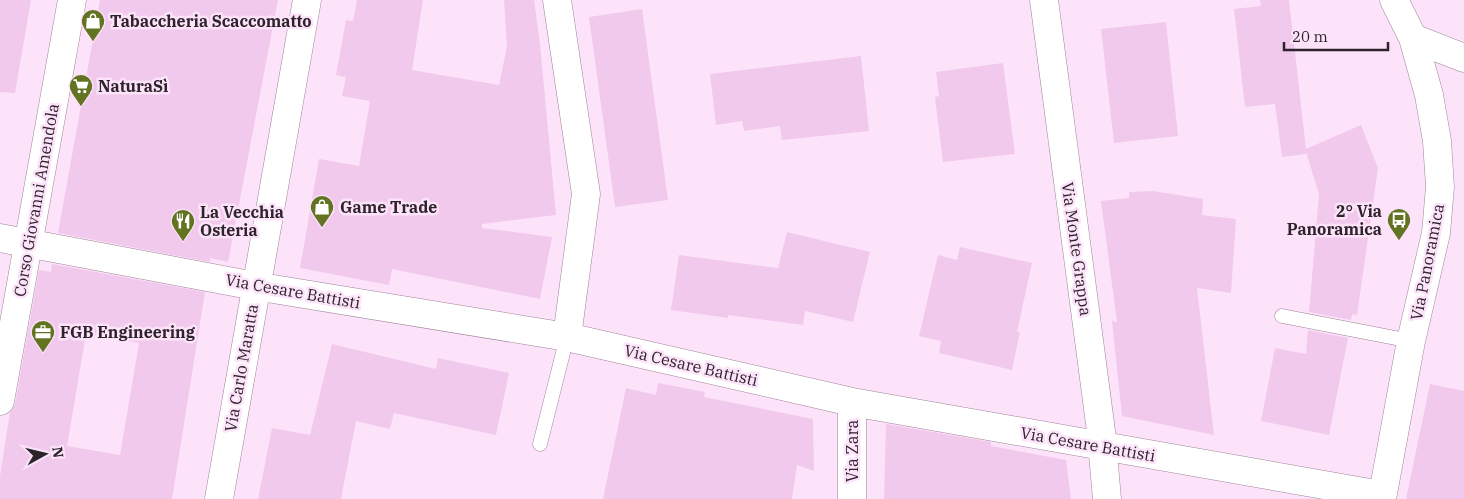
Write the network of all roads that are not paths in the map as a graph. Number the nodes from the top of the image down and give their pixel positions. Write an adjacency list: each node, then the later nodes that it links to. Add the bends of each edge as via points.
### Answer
1 (72, 0): 9 (street, Corso Giovanni Amendola)
2 (307, 0): 10 (street, Via Carlo Maratta)
3 (557, 0): 12 (street, via 586,194)
4 (1044, 0): 17 (street, Via Monte Grappa)
5 (1394, 0): 6 (street, Via Panoramica)
6 (1413, 38): 7 (street); 13 (street, Via Panoramica, via 1437,142 1440,187 1436,233)
7 (1464, 58)
8 (0, 238): 9 (street, Via Cesare Battisti)
9 (28, 243): 10 (street, Via Cesare Battisti); 14 (street, Corso Giovanni Amendola)
10 (255, 286): 12 (street, Via Cesare Battisti); 19 (street, Via Carlo Maratta)
11 (1282, 316): 13 (lane)
12 (566, 337): 15 (street, Via Cesare Battisti); 16 (lane)
13 (1411, 340): 18 (street, Via Panoramica)
14 (0, 401)
15 (852, 402): 17 (street, Via Cesare Battisti); 20 (street, Via Zara)
16 (540, 444)
17 (1102, 446): 18 (street, Via Cesare Battisti); 21 (street, Via Monte Grappa)
18 (1381, 497)
19 (219, 499)
20 (852, 499)
21 (1108, 499)

